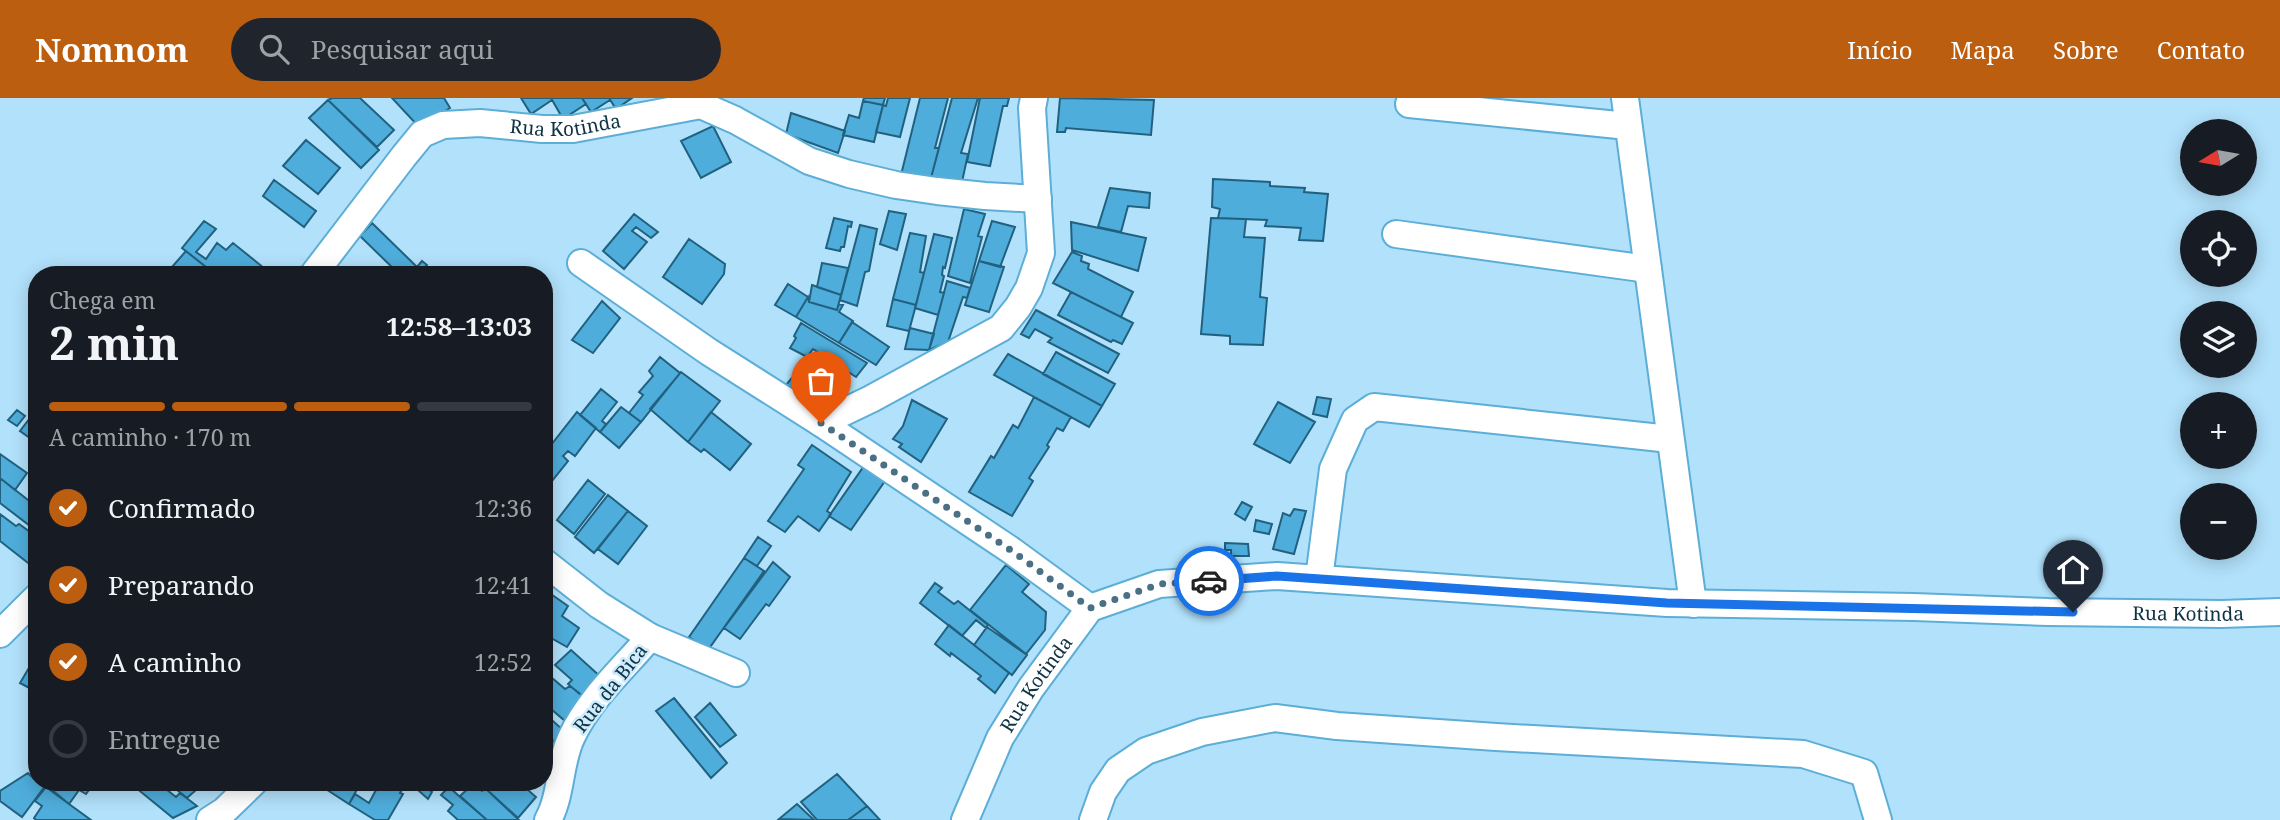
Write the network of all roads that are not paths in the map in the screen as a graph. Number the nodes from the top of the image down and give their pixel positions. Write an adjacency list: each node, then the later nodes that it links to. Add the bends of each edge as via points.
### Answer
1 (1034, 98): 6 (street)
2 (1625, 98): 5 (street)
3 (703, 101): 6 (street, Rua Kotinda, via 808,161 849,174 937,191); 9 (street, Rua Kotinda, via 573,129 480,123 443,125 422,134)
4 (1409, 104): 5 (street)
5 (1628, 126): 10 (street)
6 (1038, 199): 11 (street, via 1041,253 1029,288 1001,328)
7 (1396, 234): 10 (street)
8 (581, 263): 11 (street)
9 (320, 266)
10 (1648, 269): 12 (street)
11 (821, 423): 17 (street)
12 (1670, 439): 14 (street, via 1374,407 1355,420 1333,469); 15 (street)
13 (553, 569): 20 (street, Rua da Bica)
14 (1319, 579): 15 (street, Rua Kotinda); 17 (street, Rua Kotinda, via 1277,576 1160,584)
15 (1693, 604): 18 (street, Rua Kotinda)
16 (28, 606): 19 (street)
17 (1090, 608): 25 (street, Rua Kotinda, via 1000,738)
18 (2280, 612)
19 (0, 634)
20 (650, 637): 21 (street, Rua da Bica); 24 (street, Rua da Bica, via 579,721 570,738)
21 (736, 673)
22 (245, 791): 23 (street)
23 (210, 820)
24 (548, 820)
25 (965, 820)
26 (1093, 820): 27 (street, via 1103,792 1118,770 1146,751 1202,732 1275,718 1337,726 1802,754 1864,773)
27 (1878, 820)

